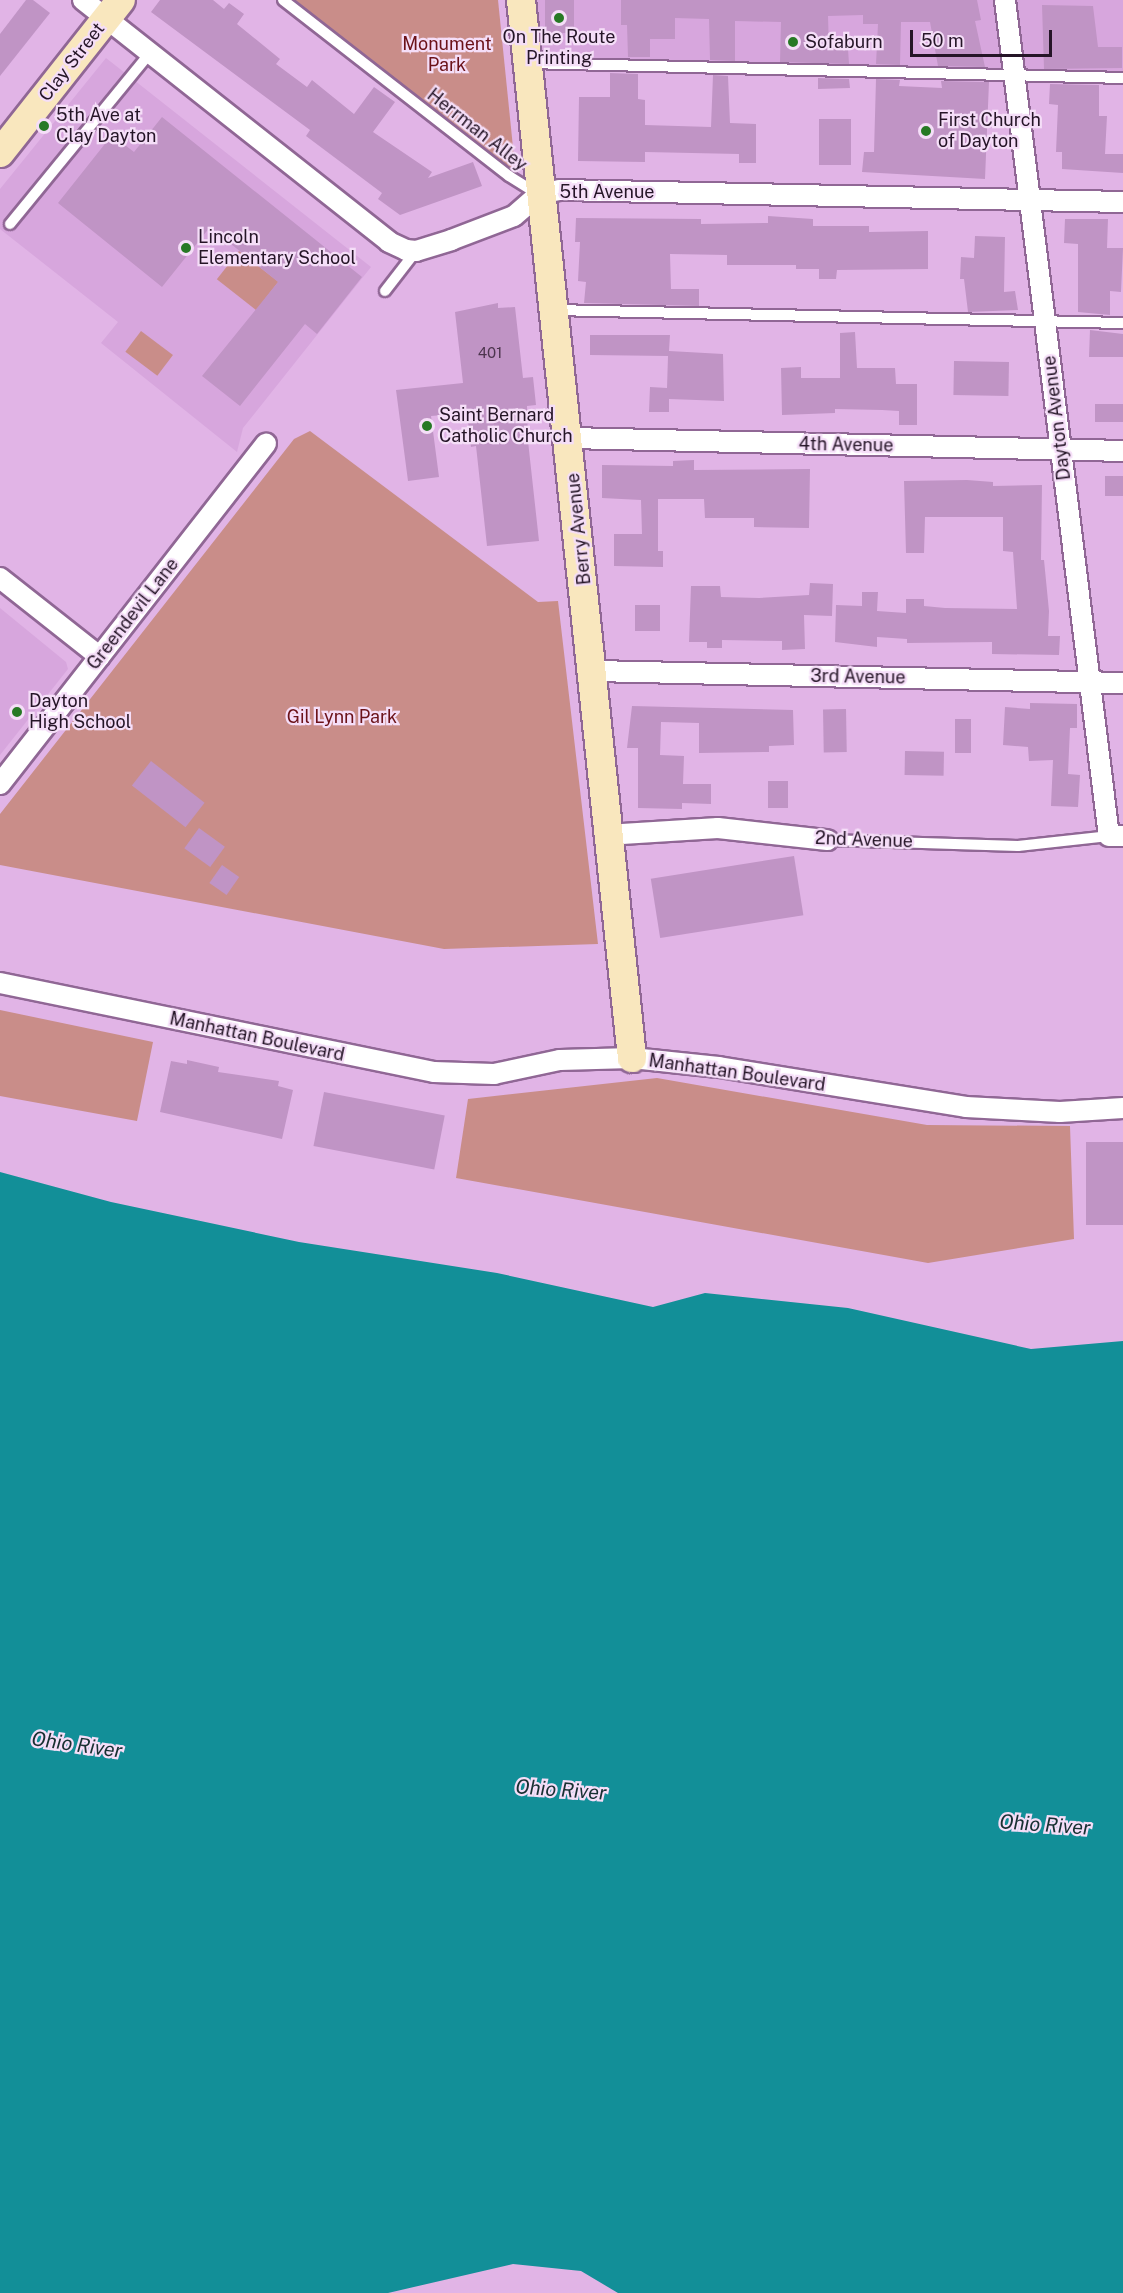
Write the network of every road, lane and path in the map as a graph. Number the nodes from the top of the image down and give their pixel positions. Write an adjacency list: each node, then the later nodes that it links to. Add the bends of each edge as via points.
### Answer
1 (83, 0): 5 (street)
2 (283, 0): 11 (lane, Herrman Alley, via 509,177)
3 (521, 0): 7 (street, Berry Avenue)
4 (1005, 0): 8 (street, Dayton Avenue)
5 (114, 9): 6 (street); 10 (street, Clay Street)
6 (150, 53): 14 (lane); 15 (street, via 389,242)
7 (528, 63): 8 (lane); 11 (street, Berry Avenue)
8 (1015, 76): 9 (lane); 12 (street, Dayton Avenue)
9 (1123, 78)
10 (0, 153)
11 (539, 194): 12 (street, 5th Avenue, via 560,190); 15 (street, 5th Avenue, via 514,216); 17 (street, Berry Avenue)
12 (1030, 200): 13 (street, 5th Avenue); 18 (street, Dayton Avenue)
13 (1123, 202)
14 (10, 224)
15 (416, 251): 16 (lane)
16 (385, 291)
17 (554, 310): 18 (lane); 20 (street, Berry Avenue)
18 (1046, 321): 19 (lane); 22 (street, Dayton Avenue)
19 (1123, 323)
20 (569, 438): 22 (street, 4th Avenue); 26 (street, Berry Avenue)
21 (266, 443): 25 (street, Greendevil Lane)
22 (1061, 450): 23 (street, 4th Avenue); 27 (street, Dayton Avenue)
23 (1123, 451)
24 (0, 578): 25 (street)
25 (100, 657): 29 (street, Greendevil Lane)
26 (594, 671): 27 (street, 3rd Avenue); 30 (street, Berry Avenue)
27 (1090, 682): 28 (street, 3rd Avenue); 31 (street, Dayton Avenue)
28 (1123, 683)
29 (0, 784)
30 (606, 835): 32 (street, 2nd Avenue, via 718,828); 34 (street, Berry Avenue)
31 (1116, 836): 32 (lane, 2nd Avenue, via 1018,846)
32 (827, 840)
33 (0, 983): 34 (street, Manhattan Boulevard, via 434,1072 494,1074 560,1060)
34 (632, 1058): 35 (street, Manhattan Boulevard, via 719,1067 966,1107 1060,1112)
35 (1123, 1108)

